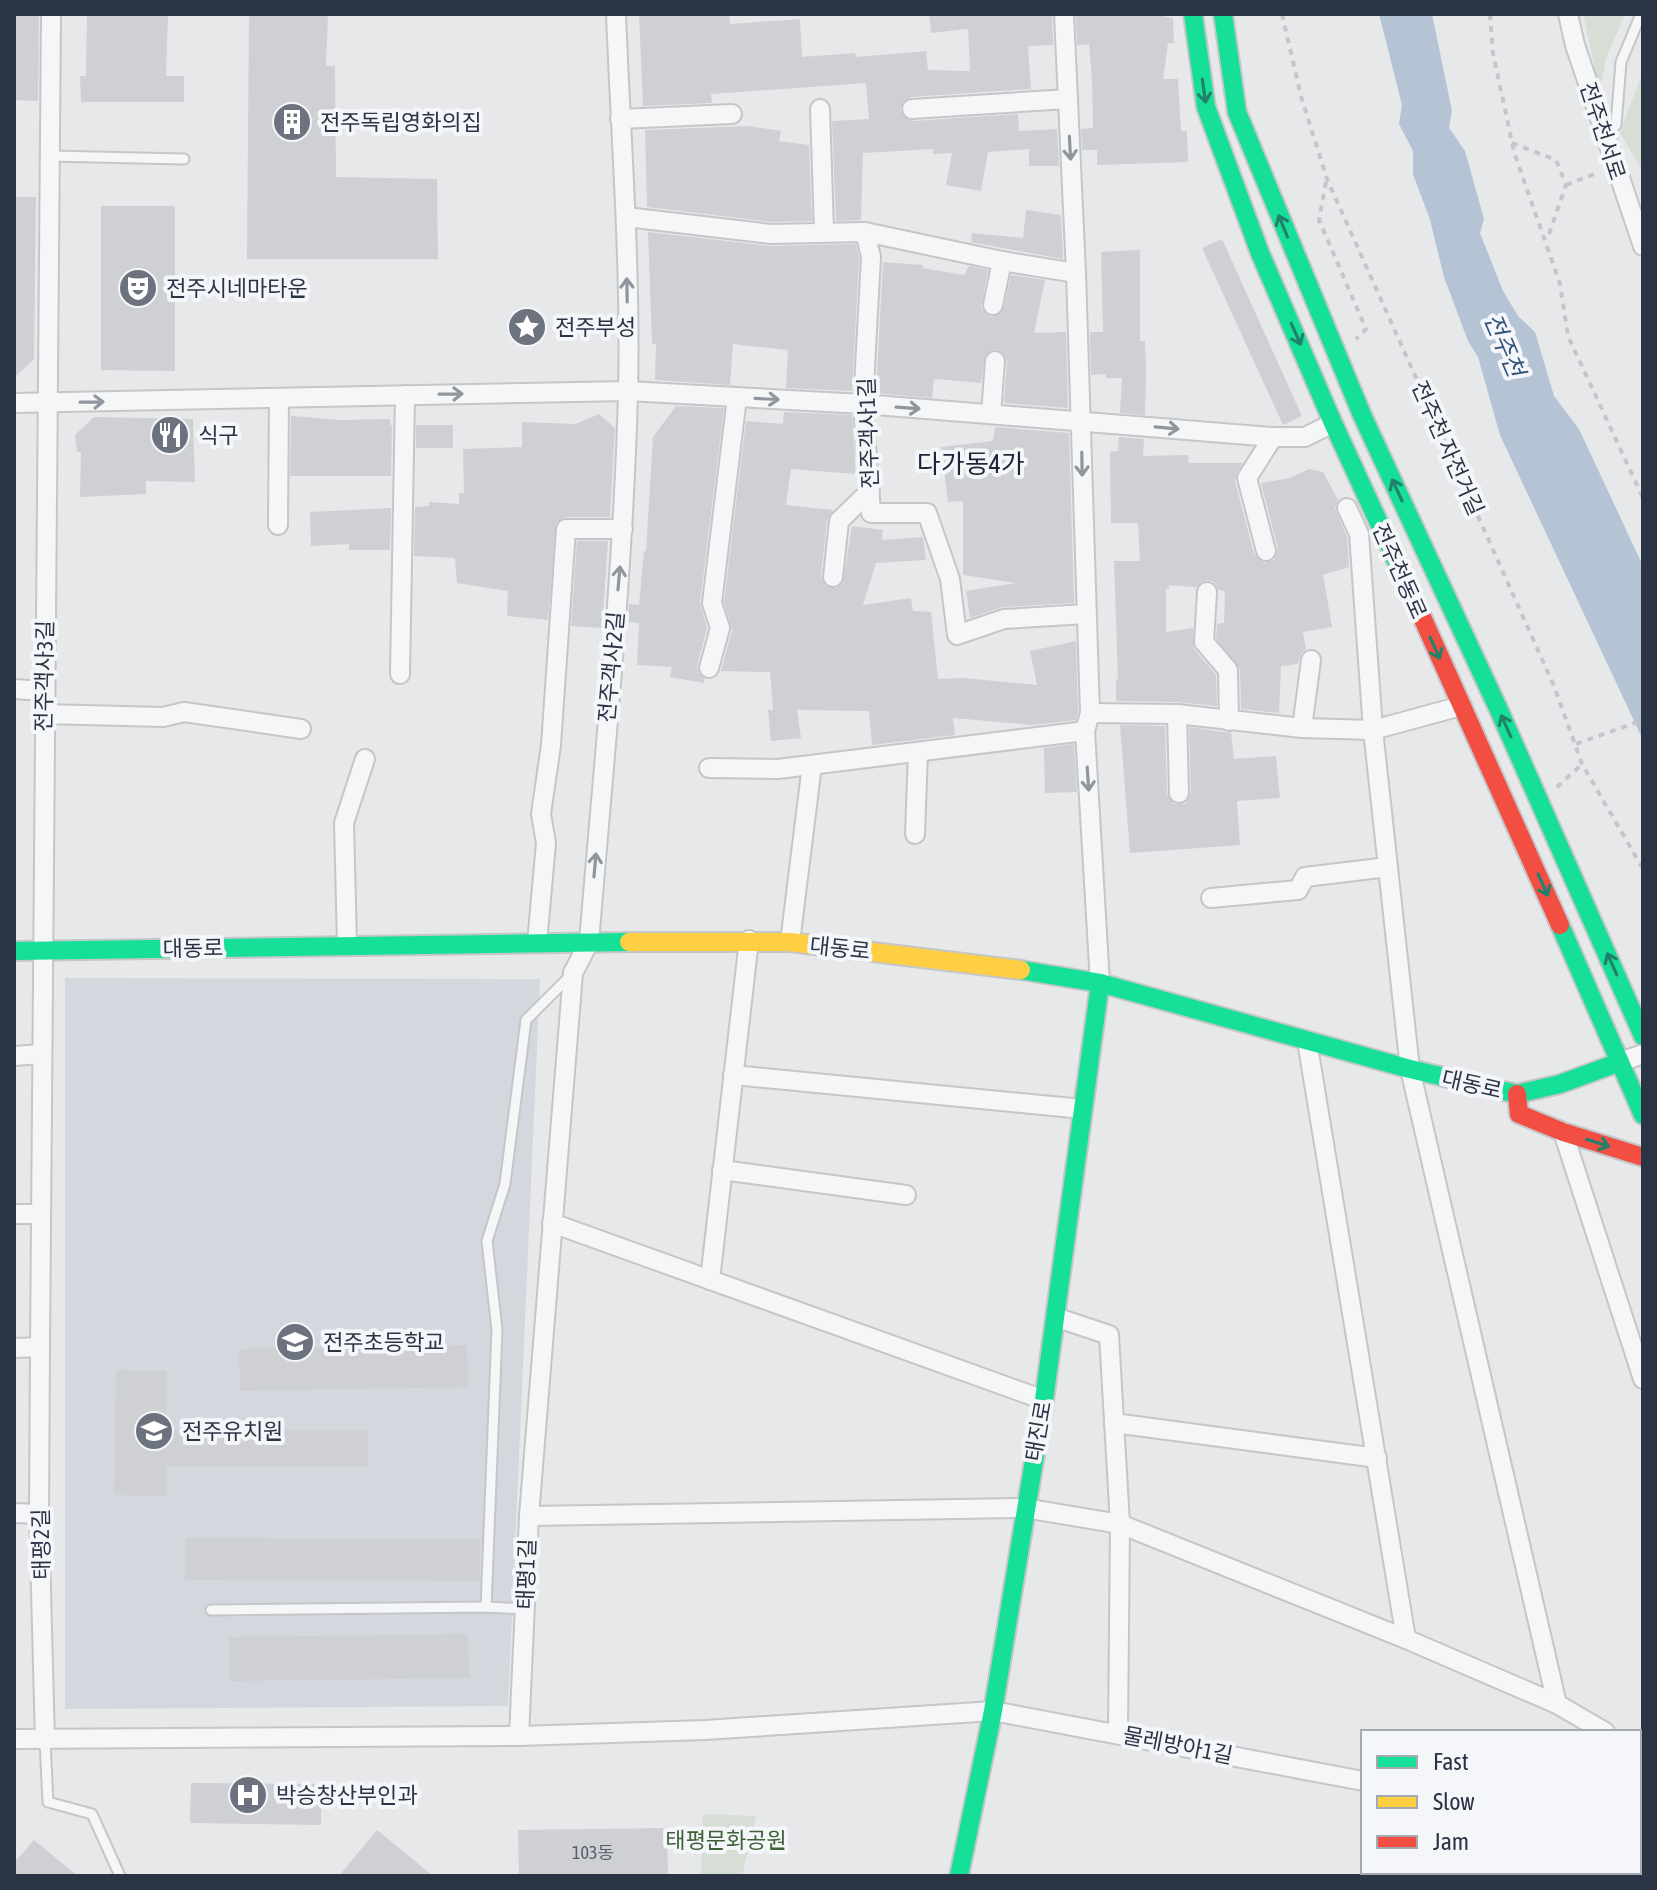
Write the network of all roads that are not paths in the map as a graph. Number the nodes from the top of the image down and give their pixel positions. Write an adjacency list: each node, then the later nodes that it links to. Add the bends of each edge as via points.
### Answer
1 (51, 14): 14 (street, 전주객사3길)
2 (616, 14): 12 (street, 전주객사2길)
3 (1064, 14): 8 (street)
4 (1193, 14): 33 (street, 전주천동로, one-way to 33, via 1206,107 1260,253)
5 (1223, 14): 73 (street, 전주천동로, one-way to 5, via 1362,415 1267,185 1237,112)
6 (1568, 14): 13 (street, 전주천서로)
7 (1641, 14): 13 (lane, via 1621,62 1616,125)
8 (1068, 99): 10 (street); 21 (street, one-way to 21)
9 (820, 109): 17 (street)
10 (912, 109)
11 (732, 114): 12 (street)
12 (620, 119): 16 (street, 전주객사2길)
13 (1604, 132): 19 (street, 전주천서로)
14 (50, 156): 15 (lane); 28 (street, 전주객사3길)
15 (184, 159)
16 (626, 217): 17 (street, via 771,234); 24 (street, 전주객사2길, one-way to 16)
17 (824, 231): 18 (street)
18 (865, 232): 20 (street); 30 (street, 전주객사1길, via 871,257)
19 (1643, 246)
20 (1002, 261): 21 (street); 22 (street)
21 (1076, 273): 32 (street)
22 (993, 305)
23 (995, 361): 31 (street)
24 (628, 391): 25 (street, one-way to 24); 26 (street); 38 (street, 전주객사2길)
25 (405, 395): 27 (street); 45 (street)
26 (737, 397): 30 (street, one-way to 30); 44 (street, via 712,603 720,628)
27 (279, 398): 28 (street, one-way to 27); 37 (street)
28 (47, 402): 29 (street); 47 (street, 전주객사3길)
29 (14, 403)
30 (863, 404): 31 (street, one-way to 31); 35 (street, 전주객사1길)
31 (991, 414): 32 (street)
32 (1081, 421): 34 (street, one-way to 34); 42 (street, one-way to 42)
33 (1333, 423): 34 (street, via 1305,437); 48 (street, 전주천동로, one-way to 48)
34 (1273, 437): 39 (street, via 1247,478)
35 (870, 491): 40 (street, via 839,521); 42 (street, 전주객사1길, via 871,513 927,513 950,579 957,635 1004,619)
36 (1347, 508): 55 (street, via 1359,534)
37 (278, 525)
38 (623, 529): 65 (street, 전주객사2길, one-way to 38); 67 (street, via 566,529 541,814 546,843)
39 (1266, 551)
40 (833, 577)
41 (1207, 592): 51 (street, via 1204,642 1228,670)
42 (1086, 614): 52 (street)
43 (1311, 660): 53 (street)
44 (709, 668)
45 (400, 674)
46 (14, 689): 47 (street)
47 (44, 691): 49 (street, 전주객사3길)
48 (1461, 706): 55 (street); 78 (street, 전주천동로, one-way to 78)
49 (44, 714): 54 (street, via 163,717 184,712); 69 (street, 전주객사3길)
50 (1177, 714): 51 (street); 52 (street); 60 (street)
51 (1229, 721): 53 (street)
52 (1087, 722): 56 (street); 72 (street, one-way to 72)
53 (1302, 728): 55 (street)
54 (301, 729)
55 (1373, 730): 62 (street)
56 (918, 752): 58 (street); 61 (street)
57 (365, 759): 68 (street, via 344,823)
58 (812, 765): 59 (street); 66 (street)
59 (709, 768)
60 (1179, 793)
61 (915, 834)
62 (1388, 867): 63 (street, via 1305,877 1298,890); 79 (street)
63 (1211, 898)
64 (749, 940): 65 (street, 대동로); 66 (street, 대동로); 80 (street)
65 (589, 942): 67 (street, 대동로); 71 (street, 태평1길)
66 (790, 942): 72 (street, 대동로)
67 (537, 943): 68 (street, 대동로)
68 (347, 946): 69 (street, 대동로)
69 (42, 950): 70 (street, 대동로); 75 (street, 태평2길)
70 (14, 951)
71 (573, 973): 90 (street, 태평1길); 104 (lane, via 526,1020 505,1184 487,1241 497,1330)
72 (1100, 983): 74 (street, 대동로); 82 (street, 태진로)
73 (1643, 1036)
74 (1307, 1041): 79 (street, 대동로); 98 (street)
75 (41, 1054): 77 (street); 89 (street, 태평2길)
76 (1643, 1054): 78 (street, 대동로)
77 (14, 1056)
78 (1620, 1062): 81 (street, 대동로); 83 (street, 전주천동로)
79 (1410, 1069): 81 (street, 대동로); 108 (street)
80 (733, 1075): 82 (street); 86 (street)
81 (1517, 1094): 84 (street, via 1519,1114)
82 (1083, 1109): 92 (street, 태진로)
83 (1643, 1115)
84 (1563, 1132): 85 (street, one-way to 85); 95 (street)
85 (1643, 1157)
86 (722, 1170): 87 (street); 91 (street)
87 (906, 1195)
88 (14, 1214): 89 (street)
89 (41, 1214): 93 (street, 태평2길)
90 (552, 1223): 91 (street); 102 (street, 태평1길)
91 (710, 1280): 96 (street)
92 (1055, 1317): 96 (street, 태진로); 97 (street, via 1109,1335)
93 (40, 1347): 94 (street); 101 (street, 태평2길)
94 (14, 1348)
95 (1643, 1379)
96 (1044, 1400): 99 (street, 태진로)
97 (1114, 1423): 98 (street); 103 (street)
98 (1377, 1458): 107 (street)
99 (1025, 1508): 102 (street); 103 (street); 109 (street, 태진로)
100 (14, 1513): 101 (street)
101 (39, 1514): 114 (street, 태평2길)
102 (529, 1516): 105 (street, 태평1길)
103 (1120, 1524): 107 (street); 111 (street)
104 (486, 1607): 105 (lane); 106 (lane)
105 (525, 1609): 112 (street, 태평1길)
106 (211, 1610)
107 (1406, 1639): 108 (street)
108 (1557, 1704): 110 (street)
109 (993, 1711): 111 (street, 물레방아1길); 112 (street); 117 (street, 태진로)
110 (1602, 1730)
111 (1118, 1733): 115 (street, 물레방아1길)
112 (519, 1736): 114 (street)
113 (14, 1739): 114 (street)
114 (45, 1741): 116 (lane, via 48,1802 92,1814)
115 (1361, 1781)
116 (120, 1876)
117 (959, 1876)

